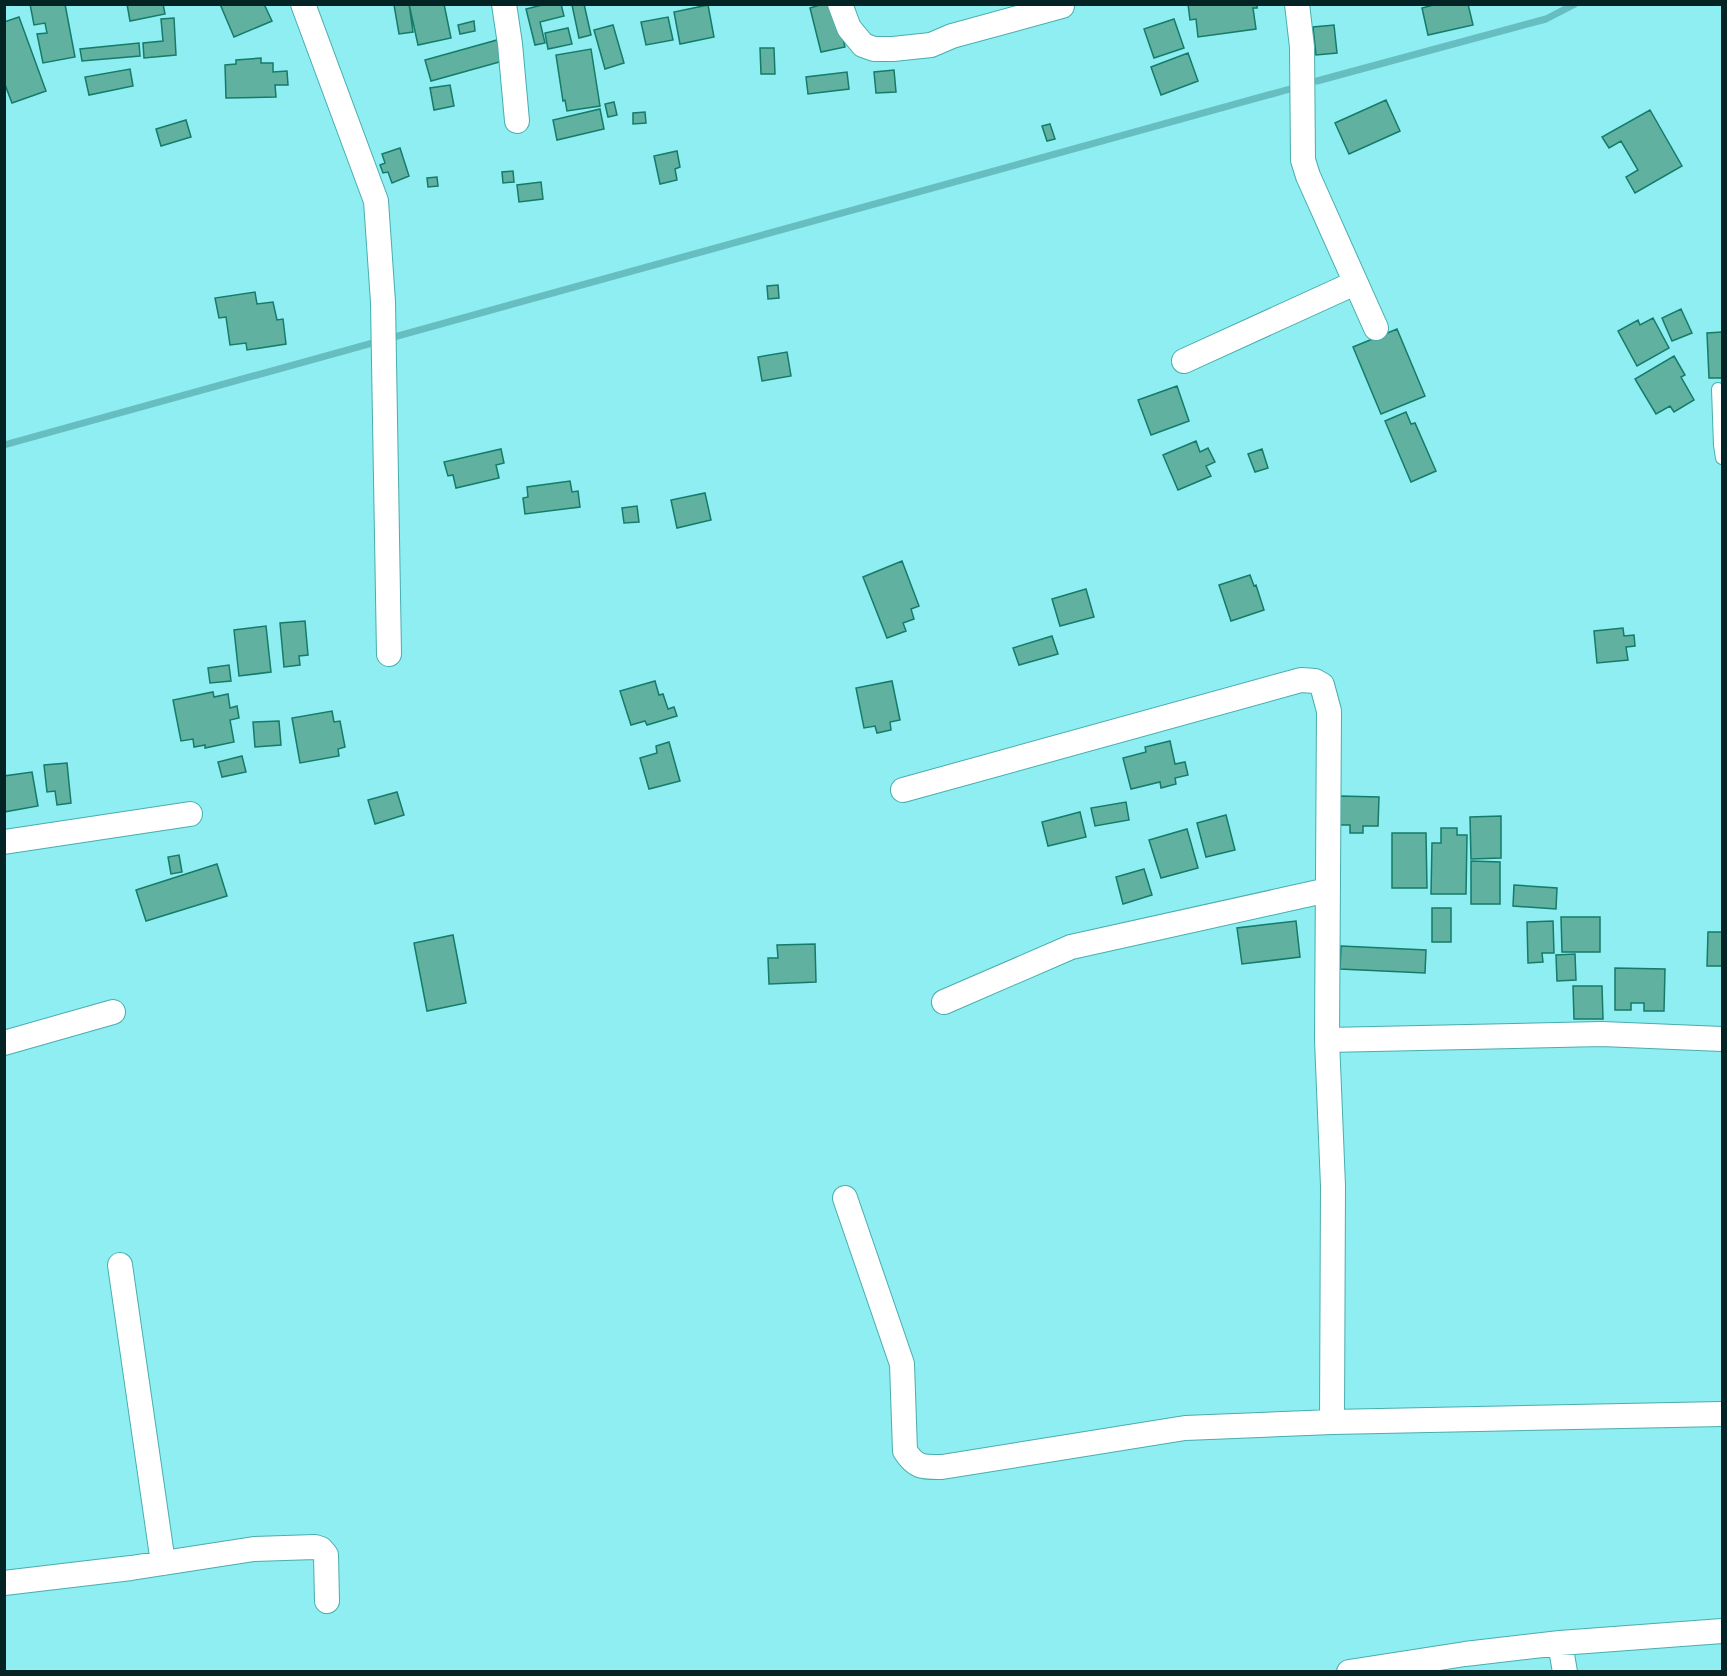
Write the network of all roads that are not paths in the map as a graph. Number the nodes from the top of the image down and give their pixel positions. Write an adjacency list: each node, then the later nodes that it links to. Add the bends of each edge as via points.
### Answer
1 (303, 4): 12 (street, via 376,201 385,356)
2 (504, 4): 6 (street)
3 (840, 4): 5 (street, via 849,28 863,45 874,49 931,45)
4 (1297, 4): 7 (street, via 1302,47 1303,160)
5 (1062, 6)
6 (517, 121)
7 (1355, 283): 8 (street); 9 (street)
8 (1376, 328)
9 (1184, 361)
10 (1718, 389): 11 (lane)
11 (1722, 458)
12 (389, 654)
13 (903, 790): 16 (street, via 1301,680 1315,681 1322,685 1329,711)
14 (190, 814): 15 (street)
15 (4, 842)
16 (1328, 890): 17 (street, via 1071,947); 20 (street)
17 (944, 1002)
18 (113, 1012): 21 (street)
19 (1722, 1039): 20 (street, via 1602,1034)
20 (1327, 1040): 25 (street, via 1333,1186)
21 (4, 1043)
22 (845, 1198): 25 (street, via 902,1364 905,1451 913,1462 924,1467 942,1467 1185,1428)
23 (120, 1265): 26 (street)
24 (1722, 1414): 25 (street)
25 (1332, 1422)
26 (163, 1563): 27 (street); 28 (street, via 254,1549 315,1547 326,1556)
27 (4, 1583)
28 (327, 1601)
29 (1722, 1631): 30 (street)
30 (1560, 1643): 31 (street); 32 (street)
31 (1349, 1671)
32 (1565, 1671)

